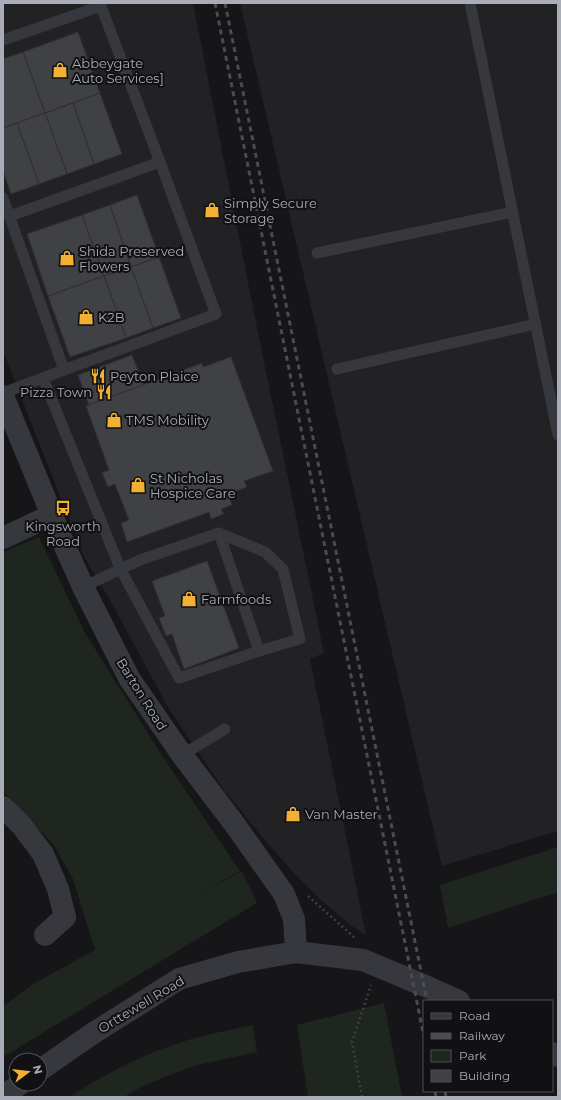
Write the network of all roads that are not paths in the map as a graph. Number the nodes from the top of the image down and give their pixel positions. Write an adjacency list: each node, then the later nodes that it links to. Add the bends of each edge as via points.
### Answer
1 (470, 3): 5 (lane)
2 (3, 40): 3 (lane, via 101,6)
3 (160, 162): 6 (lane); 9 (lane, via 216,314)
4 (3, 198): 6 (lane)
5 (513, 212): 7 (lane); 8 (lane)
6 (10, 216): 9 (lane)
7 (318, 253)
8 (536, 324): 10 (lane); 13 (lane)
9 (64, 370): 11 (lane)
10 (337, 370)
11 (43, 378): 12 (lane); 17 (lane)
12 (3, 395): 14 (street, Barton Road)
13 (558, 435)
14 (52, 515): 16 (street); 18 (street, Barton Road)
15 (220, 533): 17 (lane); 19 (lane); 19 (lane, via 265,552 283,568 300,639)
16 (3, 538)
17 (120, 568): 18 (lane); 19 (lane, via 179,678)
18 (83, 587): 21 (street, Barton Road, via 129,678)
19 (259, 651)
20 (225, 729): 21 (lane)
21 (182, 755): 24 (street, Barton Road, via 284,894 294,919)
22 (3, 807): 23 (street, via 22,826 43,854 58,889 65,917)
23 (45, 935)
24 (296, 952): 25 (street, Orttewell Road, via 363,960); 26 (street, Orttewell Road, via 238,962 179,979)
25 (457, 1000)
26 (48, 1064)

